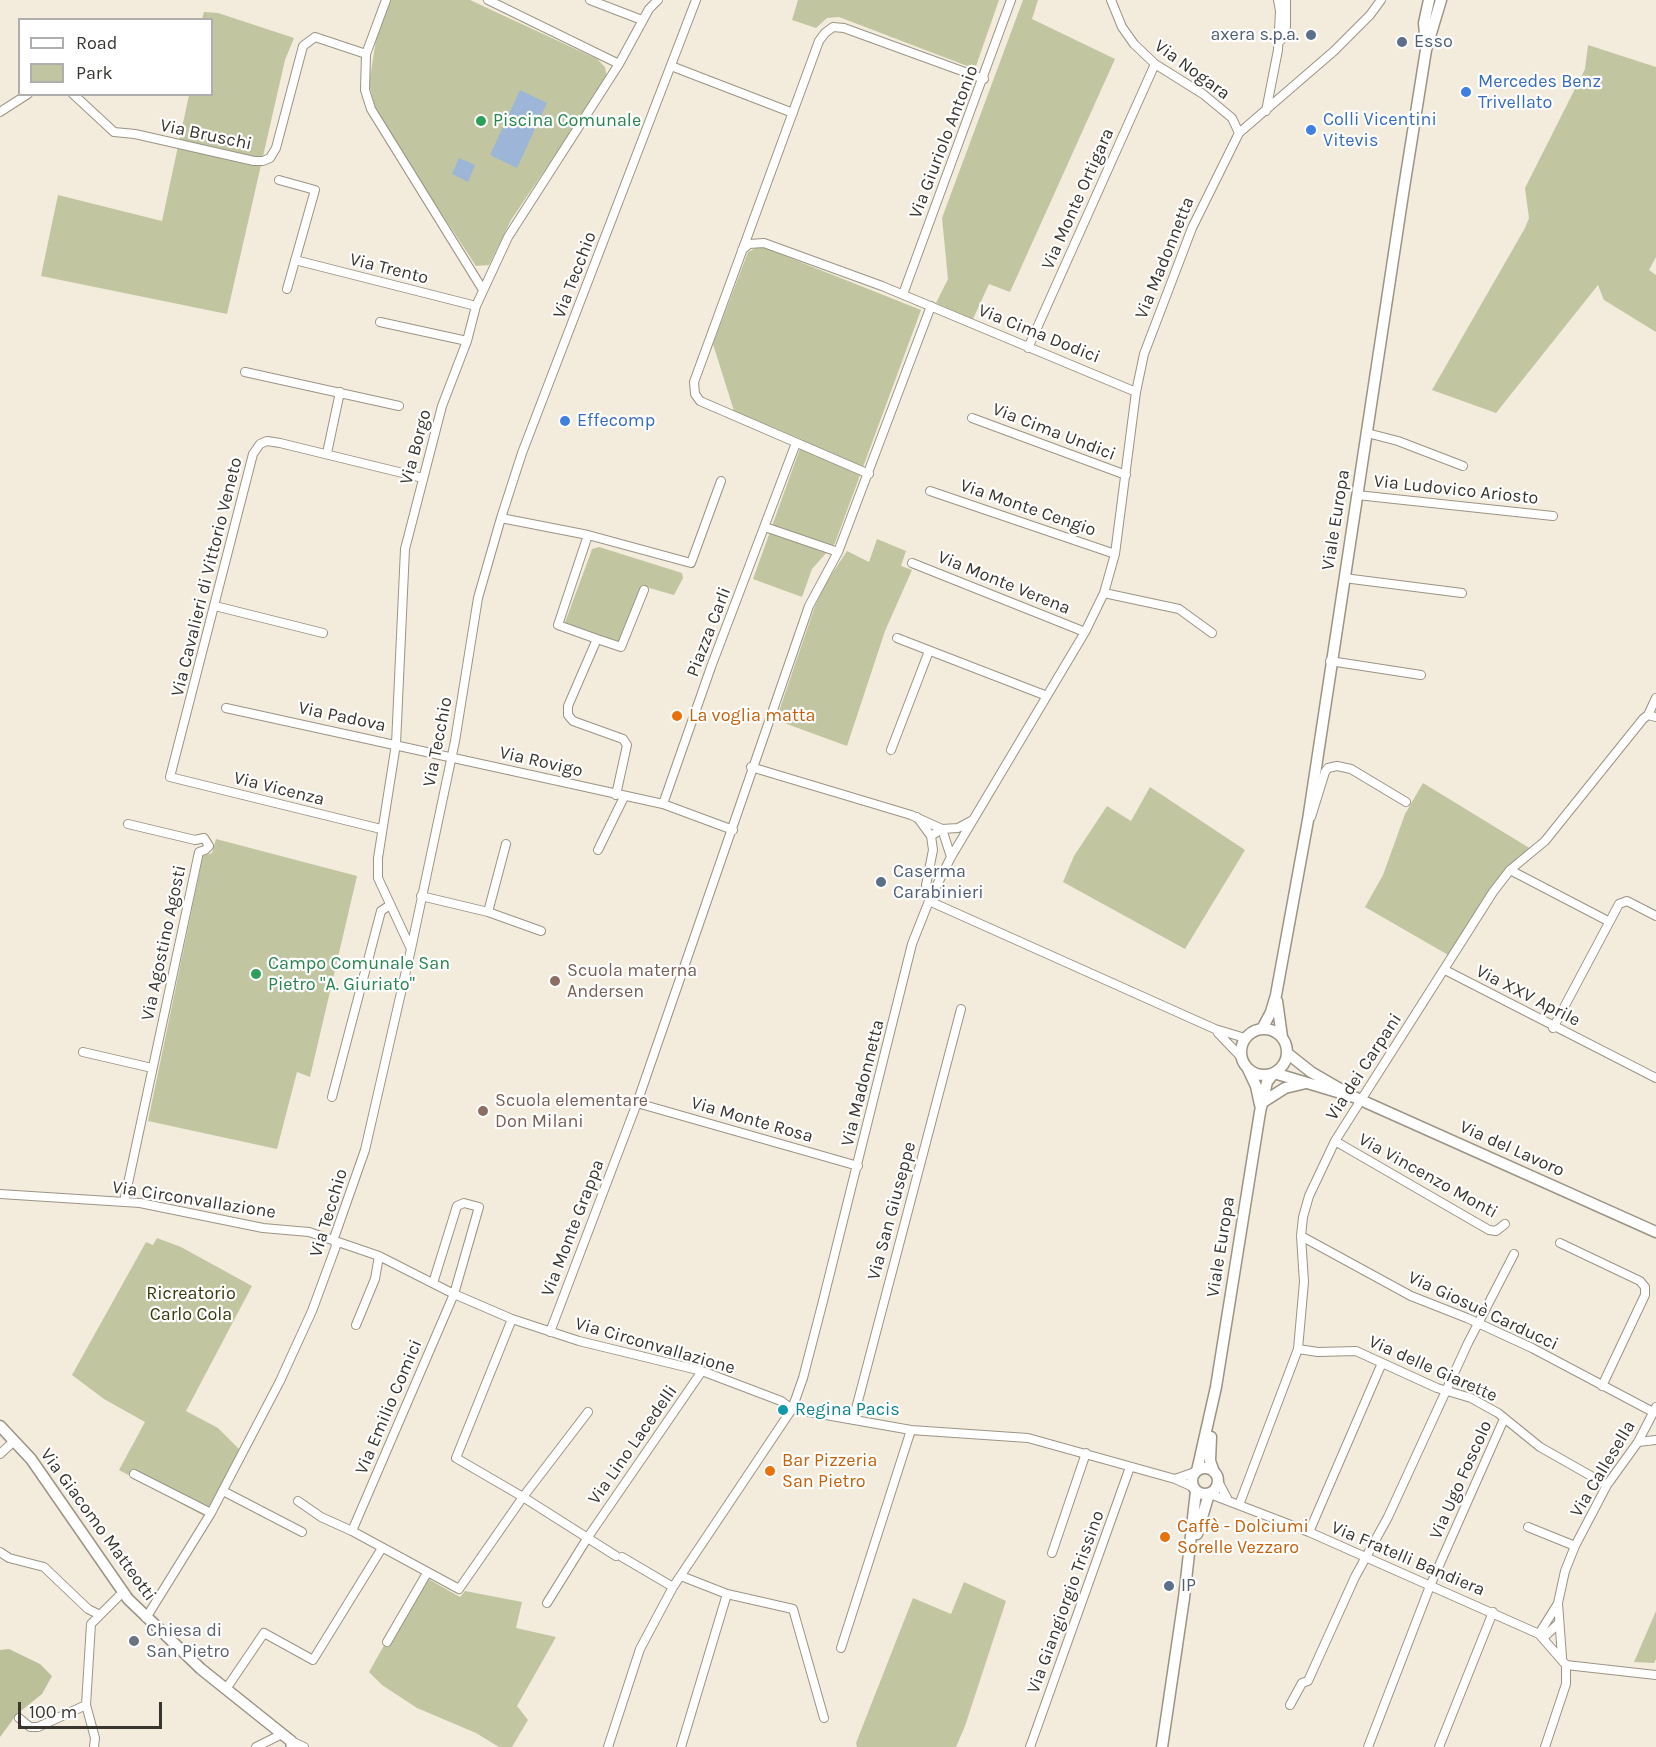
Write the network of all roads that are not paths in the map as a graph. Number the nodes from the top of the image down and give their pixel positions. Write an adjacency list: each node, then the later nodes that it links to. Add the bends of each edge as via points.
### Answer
1 (386, 0): 16 (street)
2 (488, 0): 17 (street)
3 (590, 0): 13 (street)
4 (658, 0): 13 (street, Via Borgo)
5 (696, 0): 19 (street, Via Tecchio)
6 (1011, 0): 20 (street, Via Giuriolo Antonio)
7 (1111, 0): 18 (street, Via Nogara, via 1122,27)
8 (1278, 0): 14 (street)
9 (1286, 0): 14 (street, via 1286,27)
10 (1381, 0): 23 (street, Via Madonnetta, via 1334,51)
11 (1429, 0): 15 (main road, Viale Europa, via 1424,23)
12 (1441, 0): 15 (main road, Viale Europa)
13 (642, 20): 17 (street, Via Borgo)
14 (1278, 50): 23 (street)
15 (1426, 50): 45 (main road, Viale Europa)
16 (366, 54): 22 (street, Via Bruschi, via 315,37 303,46 276,148 263,161 114,132); 33 (street, via 365,90 371,109)
17 (619, 64): 33 (street, Via Borgo, via 508,237)
18 (1155, 64): 26 (street, Via Nogara, via 1203,94 1232,118); 39 (street, Via Monte Ortigara)
19 (671, 66): 25 (street); 56 (street, Via Tecchio, via 522,453)
20 (984, 79): 25 (street, via 833,27 819,41); 34 (street, Via Giuriolo Antonio)
21 (25, 96): 24 (street)
22 (75, 96)
23 (1266, 111): 26 (street, Via Madonnetta)
24 (0, 112)
25 (793, 113): 28 (street)
26 (1239, 133): 42 (street, Via Madonnetta, via 1170,281 1144,354)
27 (279, 180): 31 (street, via 315,190)
28 (751, 222): 29 (street, via 756,237); 30 (street)
29 (764, 243): 30 (street, via 749,244); 34 (street, Via Cima Dodici)
30 (740, 253): 46 (street, via 694,382 694,394 700,401)
31 (295, 260): 32 (street); 35 (street, Via Trento)
32 (287, 289)
33 (483, 290): 35 (street, Via Borgo)
34 (903, 294): 36 (street, Via Cima Dodici)
35 (476, 306): 38 (street, Via Borgo)
36 (931, 306): 39 (street, Via Cima Dodici); 49 (street)
37 (380, 322): 38 (street)
38 (467, 341): 51 (street, Via Borgo, via 442,406)
39 (1028, 348): 42 (street, Via Cima Dodici)
40 (245, 372): 41 (street)
41 (340, 392): 43 (street); 47 (street)
42 (1136, 392): 50 (street, Via Madonnetta)
43 (399, 406)
44 (972, 418): 50 (street, Via Cima Undici)
45 (1367, 434): 48 (street, via 1398,441); 54 (main road, Viale Europa)
46 (796, 443): 49 (street); 57 (street, Piazza Carli)
47 (327, 453): 51 (street, Via Cavalieri di Vittorio Veneto); 66 (street, Via Cavalieri di Vittorio Veneto, via 267,441 260,444 253,454)
48 (1463, 466)
49 (869, 474): 59 (street)
50 (1126, 475): 60 (street, Via Madonnetta)
51 (423, 478): 79 (street, Via Borgo, via 405,549)
52 (721, 481): 58 (street, via 691,563)
53 (930, 491): 60 (street, Via Monte Cengio)
54 (1357, 495): 55 (street, Via Ludovico Ariosto); 62 (main road, Viale Europa)
55 (1553, 516)
56 (501, 518): 58 (street); 81 (street, Via Tecchio, via 478,598)
57 (765, 527): 59 (street); 86 (street, Piazza Carli)
58 (588, 535): 71 (street, via 558,626)
59 (838, 552): 82 (street, via 809,606)
60 (1115, 554): 64 (street, Via Madonnetta)
61 (912, 563): 67 (street, Via Monte Verena)
62 (1344, 578): 65 (street); 73 (main road, Viale Europa)
63 (644, 590): 71 (street, via 621,647)
64 (1104, 593): 67 (street, Via Madonnetta); 69 (street, via 1179,609)
65 (1462, 593)
66 (215, 606): 68 (street); 83 (street, Via Cavalieri di Vittorio Veneto)
67 (1085, 632): 75 (street, Via Madonnetta)
68 (323, 633)
69 (1212, 633)
70 (897, 638): 72 (street)
71 (597, 639): 84 (street, via 568,706 568,715 573,721 623,739 627,745)
72 (929, 651): 75 (street); 80 (street)
73 (1330, 662): 74 (street); 89 (main road, Viale Europa)
74 (1421, 675)
75 (1047, 696): 88 (street, Via Madonnetta)
76 (1656, 698): 78 (street, Via dei Carpani)
77 (226, 708): 79 (street, Via Padova)
78 (1652, 716): 98 (street, Via dei Carpani, via 1625,739 1545,841)
79 (396, 744): 81 (street, Via Padova); 92 (street, Via Borgo)
80 (891, 750)
81 (451, 757): 84 (street, Via Rovigo); 99 (street, Via Tecchio)
82 (751, 767): 87 (street); 93 (street)
83 (170, 777): 92 (street, Via Vicenza)
84 (620, 796): 86 (street, Via Rovigo); 96 (street)
85 (1406, 802): 89 (street, via 1351,769 1328,768 1314,815)
86 (663, 804): 93 (street)
87 (917, 817): 91 (street); 94 (street)
88 (974, 820): 91 (street, via 958,828); 97 (street, Via Madonnetta)
89 (1308, 820): 108 (main road, Viale Europa)
90 (128, 824): 118 (street, Via Agostino Agosti, via 195,840 204,838 209,846 199,852)
91 (942, 829): 94 (street); 97 (street)
92 (381, 830): 101 (street, Via Borgo, via 378,878)
93 (733, 830): 125 (street, Via Monte Grappa)
94 (931, 836): 100 (street)
95 (506, 844): 102 (street)
96 (598, 850)
97 (951, 857): 100 (street, Via Madonnetta)
98 (1510, 870): 104 (street); 107 (street, Via dei Carpani)
99 (421, 896): 102 (street); 106 (street, Via Tecchio)
100 (928, 901): 111 (street); 128 (street, Via Madonnetta, via 912,944)
101 (390, 905): 106 (street, Via Borgo); 123 (street, via 381,911)
102 (488, 912): 105 (street)
103 (1656, 916): 104 (street, via 1627,901 1619,904)
104 (1608, 921): 110 (street)
105 (541, 931)
106 (411, 949): 134 (street, Via Tecchio, via 365,1150)
107 (1445, 970): 110 (street, Via XXV Aprile); 124 (street, Via dei Carpani)
108 (1276, 995): 112 (main road, Viale Europa); 113 (main road, Viale Europa)
109 (961, 1009): 154 (street, Via San Giuseppe)
110 (1553, 1028): 121 (street, Via XXV Aprile)
111 (1215, 1029): 114 (street); 117 (street)
112 (1262, 1029): 113 (main road); 114 (main road)
113 (1282, 1037): 116 (main road)
114 (1245, 1038): 117 (main road)
115 (83, 1053): 118 (street)
116 (1287, 1053): 120 (main road); 124 (main road, Via del Lavoro)
117 (1242, 1058): 119 (main road)
118 (152, 1068): 130 (street, Via Agostino Agosti)
119 (1248, 1069): 120 (main road, via 1261,1075); 126 (main road, Viale Europa)
120 (1274, 1073): 122 (main road, Via del Lavoro); 126 (main road, Viale Europa, via 1267,1082)
121 (1656, 1078)
122 (1308, 1083): 124 (main road, Via del Lavoro); 126 (main road, via 1285,1088)
123 (332, 1096)
124 (1358, 1099): 127 (street, Via dei Carpani); 132 (main road, Via del Lavoro)
125 (637, 1102): 128 (street, Via Monte Rosa); 143 (street, Via Monte Grappa)
126 (1261, 1107): 148 (main road, Viale Europa)
127 (1335, 1141): 131 (street, Via Vincenzo Monti, via 1489,1230 1498,1231); 133 (street, Via dei Carpani, via 1309,1196)
128 (858, 1166): 150 (street, Via Madonnetta)
129 (0, 1194): 130 (street, Via Circonvallazione)
130 (124, 1202): 134 (street, Via Circonvallazione)
131 (1505, 1224)
132 (1656, 1232)
133 (1301, 1236): 141 (street, Via Giosuè Carducci, via 1411,1296); 144 (street, Via dei Carpani, via 1304,1282)
134 (334, 1238): 137 (street, Via Circonvallazione); 169 (street, Via Tecchio, via 336,1246 312,1311)
135 (1560, 1243): 147 (street, via 1640,1281 1645,1287 1645,1295)
136 (1514, 1254): 141 (street)
137 (379, 1256): 138 (street, Via Circonvallazione); 142 (street, via 375,1279)
138 (433, 1283): 139 (street, Via Circonvallazione); 139 (street, via 457,1206 464,1203 479,1207)
139 (454, 1294): 140 (street, Via Circonvallazione); 177 (street, Via Emilio Comici)
140 (512, 1319): 143 (street, Via Circonvallazione); 171 (street, via 456,1458)
141 (1479, 1323): 147 (street, Via Giosuè Carducci); 149 (street)
142 (356, 1325)
143 (550, 1332): 146 (street, Via Circonvallazione)
144 (1298, 1349): 145 (street, Via delle Giarette, via 1356,1351); 174 (street, Via dei Carpani)
145 (1382, 1363): 149 (street, Via delle Giarette); 179 (street)
146 (702, 1371): 150 (street, Via Circonvallazione, via 781,1401); 180 (street, Via Lino Lacedelli)
147 (1602, 1386): 151 (street, Via Giosuè Carducci)
148 (1216, 1387): 163 (main road); 165 (main road, via 1210,1450)
149 (1446, 1390): 153 (street, Via delle Giarette, via 1471,1398); 185 (street)
150 (792, 1409): 154 (street); 187 (street, Via Madonnetta)
151 (1655, 1410): 159 (street, Via Callesella)
152 (588, 1412): 171 (street)
153 (1504, 1419): 167 (street, Via delle Giarette, via 1540,1447); 189 (street, Via Ugo Foscolo)
154 (853, 1420): 156 (street)
155 (0, 1426): 158 (main road, Via Giacomo Matteotti)
156 (911, 1430): 160 (street, via 1028,1438); 201 (street)
157 (1656, 1440): 159 (street)
158 (14, 1441): 161 (street); 191 (main road, Via Giacomo Matteotti, via 31,1459)
159 (1638, 1442): 167 (street, Via Callesella)
160 (1086, 1453): 162 (street); 184 (street)
161 (0, 1454)
162 (1130, 1467): 166 (street); 215 (street, Via Giangiorgio Trissino)
163 (1196, 1472): 165 (main road, via 1204,1468); 166 (street); 168 (main road)
164 (134, 1474): 175 (street)
165 (1216, 1477): 170 (main road, via 1216,1489); 172 (street)
166 (1174, 1479): 168 (street)
167 (1607, 1485): 181 (street, Via Callesella)
168 (1194, 1489): 170 (main road); 188 (main road)
169 (223, 1491): 175 (street, Via Tecchio); 178 (street)
170 (1209, 1494): 172 (street, Via Fratelli Bandiera); 188 (main road)
171 (523, 1497): 180 (street); 186 (street, via 459,1589)
172 (1227, 1498): 174 (street, Via Fratelli Bandiera)
173 (298, 1501): 177 (street)
174 (1239, 1505): 179 (street, Via Fratelli Bandiera)
175 (211, 1513): 197 (street, Via Tecchio)
176 (1528, 1527): 181 (street, Via Callesella)
177 (352, 1531): 182 (street)
178 (302, 1532)
179 (1309, 1532): 185 (street, Via Fratelli Bandiera)
180 (588, 1537): 190 (street); 193 (street, Via Lino Lacedelli)
181 (1575, 1546): 194 (street, Via Callesella)
182 (382, 1548): 186 (street); 204 (street, via 313,1660 264,1633)
183 (0, 1552): 196 (street, via 44,1567)
184 (1052, 1553)
185 (1366, 1558): 189 (street, Via Fratelli Bandiera); 206 (street, via 1308,1681 1302,1683)
186 (427, 1573): 200 (street)
187 (681, 1576): 190 (street, Via Madonnetta); 192 (street)
188 (1186, 1581): 216 (main road)
189 (1430, 1586): 195 (street, Via Fratelli Bandiera); 217 (street, Via Ugo Foscolo)
190 (673, 1587): 213 (street, Via Madonnetta, via 640,1649)
191 (123, 1592): 196 (street); 197 (main road, Via Giacomo Matteotti)
192 (727, 1594): 208 (street, via 793,1609); 214 (street)
193 (547, 1603)
194 (1558, 1603): 198 (street, Via Callesella); 199 (street, Via Callesella)
195 (1493, 1612): 199 (street, Via Fratelli Bandiera); 218 (street)
196 (98, 1614): 205 (street, via 91,1624)
197 (146, 1618): 204 (main road, Via Giacomo Matteotti)
198 (1559, 1623): 199 (street); 202 (street, Via Callesella)
199 (1541, 1636): 202 (street, Via Fratelli Bandiera)
200 (387, 1642)
201 (842, 1648)
202 (1564, 1661): 203 (street); 219 (street, Via Callesella, via 1566,1684)
203 (1656, 1675)
204 (226, 1689): 209 (main road, Via Giacomo Matteotti)
205 (86, 1705): 207 (street, via 38,1727 30,1727); 210 (street, via 95,1738)
206 (1290, 1705)
207 (19, 1718)
208 (824, 1718)
209 (288, 1740): 211 (street); 212 (street)
210 (93, 1747)
211 (256, 1747)
212 (304, 1747)
213 (608, 1747)
214 (681, 1747)
215 (1030, 1747)
216 (1162, 1747)
217 (1368, 1747)
218 (1439, 1747)
219 (1545, 1747)

